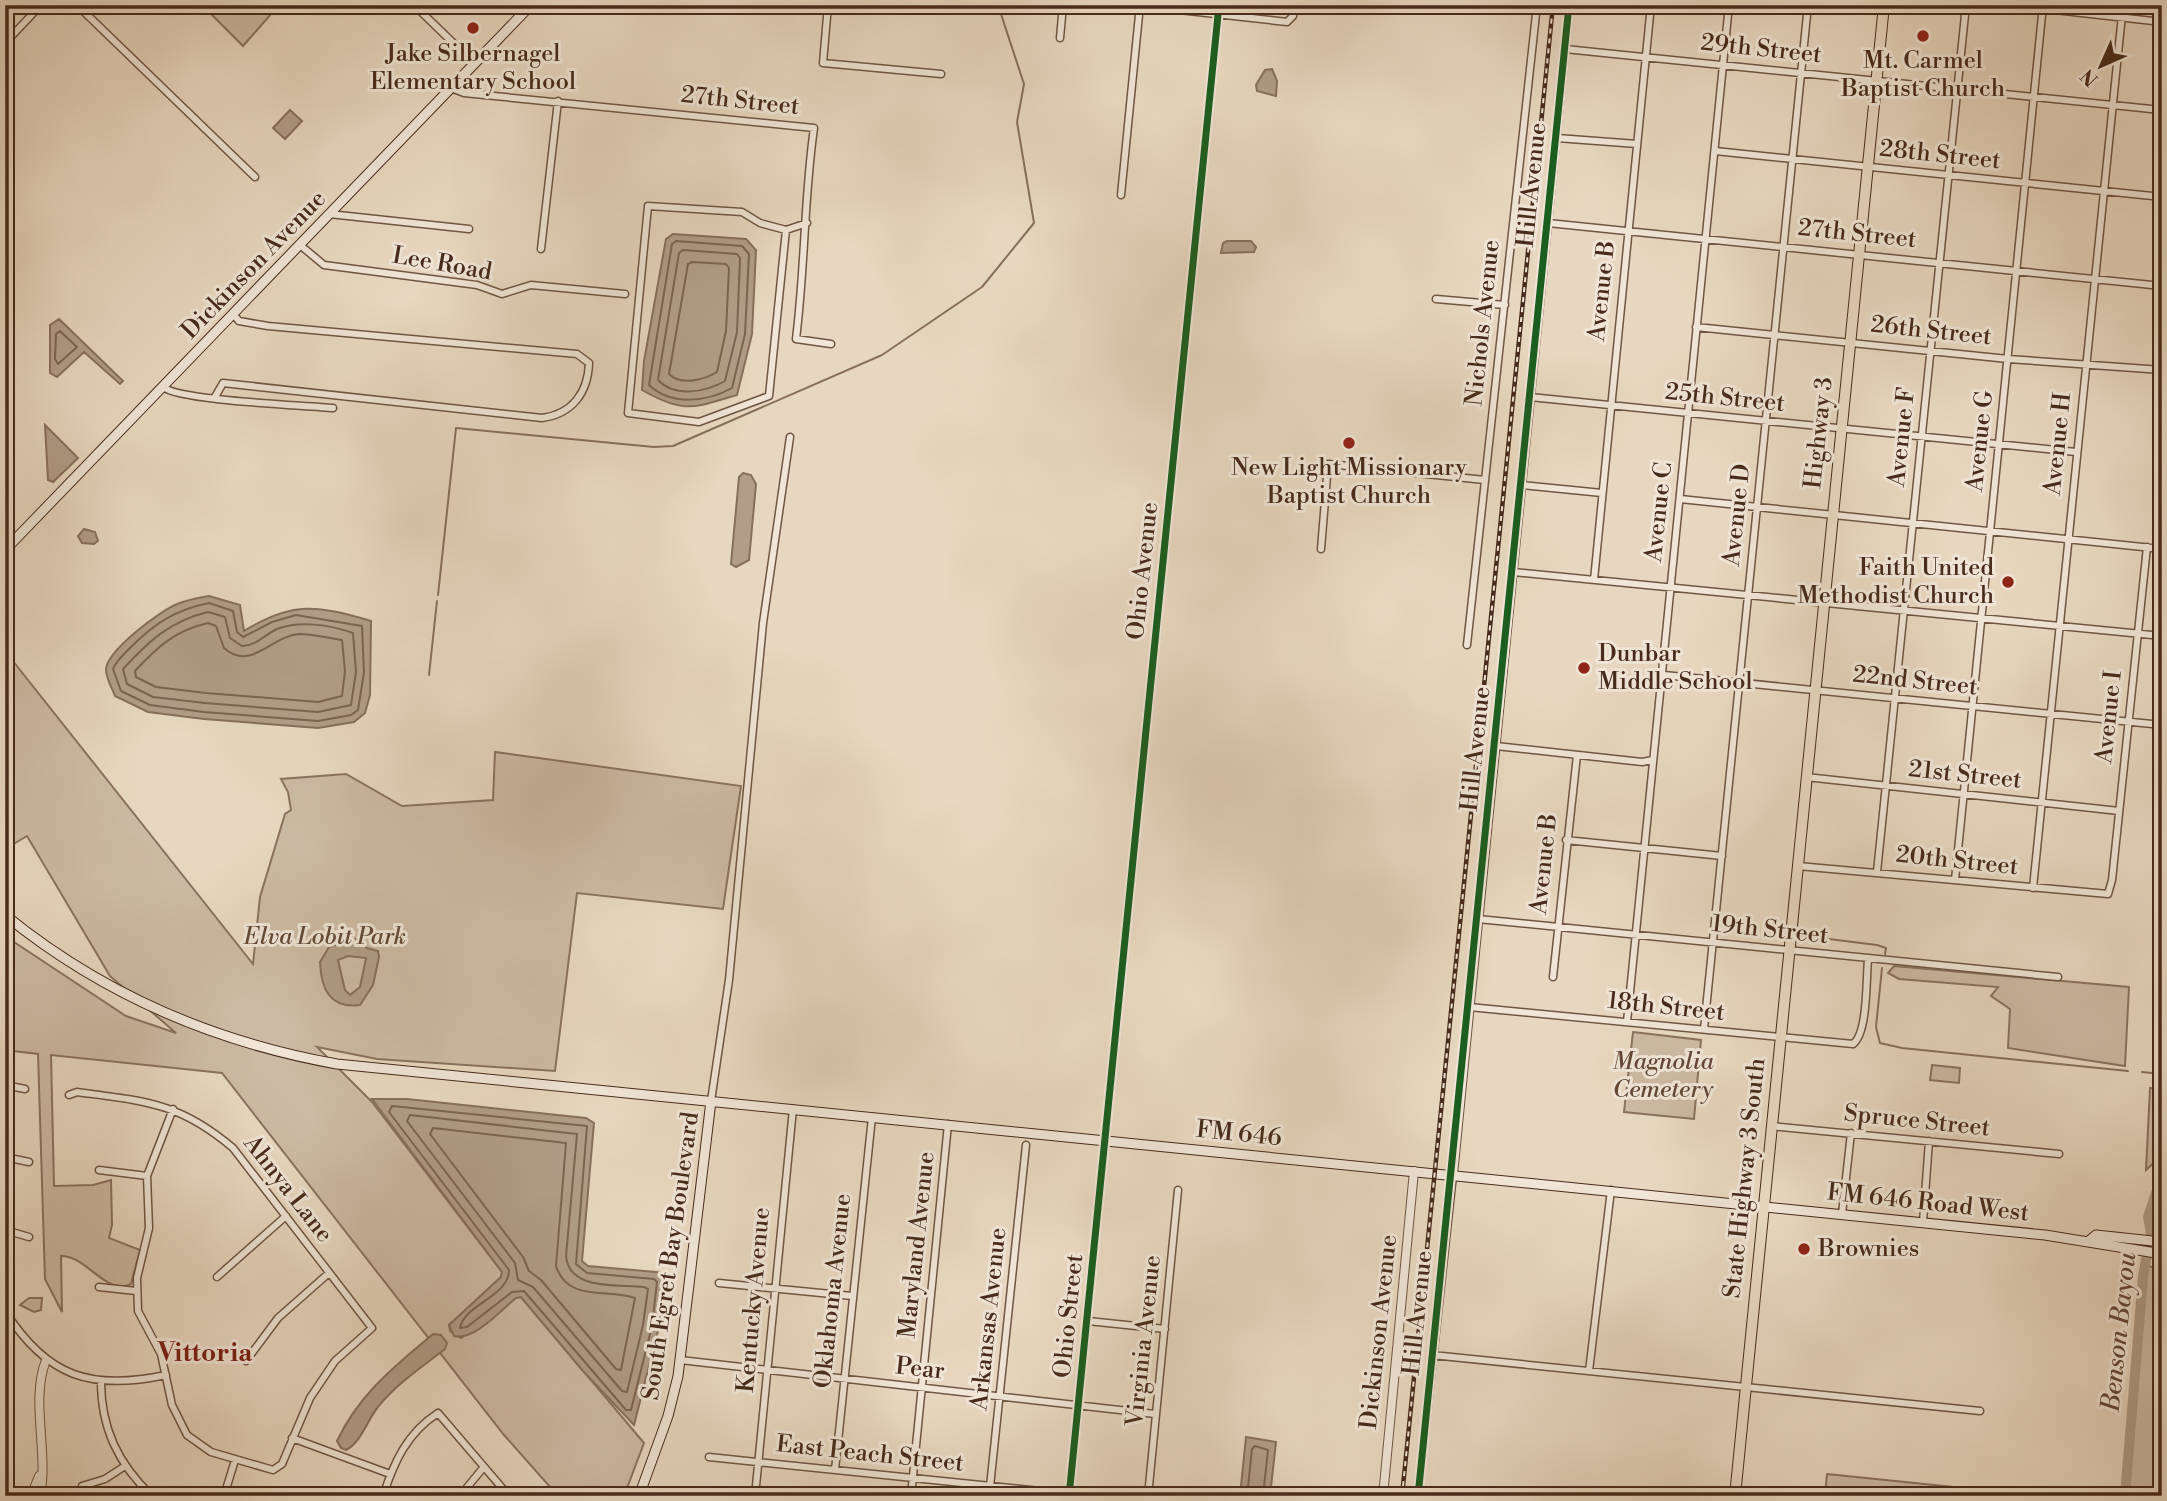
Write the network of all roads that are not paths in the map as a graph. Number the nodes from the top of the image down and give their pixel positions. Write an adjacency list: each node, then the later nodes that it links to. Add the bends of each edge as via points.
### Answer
1 (41, 5): 25 (street)
2 (77, 5): 45 (street)
3 (414, 5): 28 (street)
4 (531, 5): 28 (main road, Dickinson Avenue)
5 (828, 5): 31 (street, via 823,63)
6 (1062, 5): 24 (street)
7 (1134, 5): 18 (street)
8 (1219, 5): 21 (street, Ohio Avenue)
9 (1537, 5): 67 (street, Nichols Avenue)
10 (1569, 5): 26 (street, Hill Avenue)
11 (1651, 5): 27 (street, Avenue B)
12 (1730, 5): 29 (street, Avenue C)
13 (1808, 5): 30 (street, Avenue D)
14 (1884, 5): 32 (main road, Highway 3)
15 (1966, 5): 34 (street, Avenue F)
16 (2009, 5): 19 (street)
17 (2123, 5): 22 (street, Avenue H)
18 (1140, 6): 21 (street); 48 (street)
19 (2043, 7): 22 (street); 35 (street, Avenue G)
20 (1294, 8): 21 (street, via 1287,22)
21 (1219, 14): 162 (street, Ohio Avenue)
22 (2122, 18): 23 (street); 37 (street, Avenue H)
23 (2162, 22)
24 (1060, 38)
25 (5, 43)
26 (1565, 49): 27 (street, 29th Street); 39 (street, Hill Avenue)
27 (1646, 57): 29 (street, 29th Street); 40 (street, Avenue B)
28 (475, 64): 33 (main road, Dickinson Avenue)
29 (1723, 65): 30 (street, 29th Street); 41 (street, Avenue C)
30 (1801, 72): 32 (street, 29th Street); 42 (street, Avenue D)
31 (941, 74)
32 (1876, 80): 34 (street, 29th Street); 43 (main road, Highway 3)
33 (452, 88): 36 (street, 27th Street, via 464,93); 50 (main road, Dickinson Avenue)
34 (1957, 88): 35 (street, 29th Street); 44 (street, Avenue F)
35 (2035, 96): 37 (street, 29th Street); 46 (street, Avenue G)
36 (558, 101): 51 (street, 27th Street, via 814,128); 59 (street)
37 (2112, 104): 38 (street, 29th Street); 47 (street, Avenue H)
38 (2161, 110)
39 (1556, 138): 40 (street); 52 (street, Hill Avenue)
40 (1637, 144): 55 (street, Avenue B)
41 (1715, 151): 42 (street, 28th Street); 56 (street, Avenue C)
42 (1792, 159): 43 (street, 28th Street); 58 (street, Avenue D)
43 (1867, 167): 44 (street, 28th Street); 60 (main road, Highway 3)
44 (1948, 175): 46 (street, 28th Street); 61 (street, Avenue F)
45 (254, 177)
46 (2026, 183): 47 (street, 28th Street); 62 (street, Avenue G)
47 (2103, 190): 49 (street, 28th Street); 63 (street, Avenue H)
48 (1121, 195)
49 (2162, 197)
50 (330, 214): 53 (street); 57 (main road, Dickinson Avenue)
51 (807, 223): 54 (street); 72 (street, 27th Street, via 796,339)
52 (1548, 223): 55 (street, 27th Street); 79 (street, Hill Avenue)
53 (469, 229)
54 (786, 230): 54 (street, via 769,396 699,422 628,413 648,206 741,212)
55 (1628, 231): 56 (street, 27th Street); 80 (street, Avenue B)
56 (1705, 238): 58 (street, 27th Street); 69 (street, Avenue C)
57 (300, 245): 65 (street, Lee Road, via 324,265 477,285 502,294 531,285); 68 (main road, Dickinson Avenue)
58 (1784, 246): 60 (street, 27th Street); 70 (street, Avenue D)
59 (541, 249)
60 (1858, 253): 61 (street, 27th Street); 71 (main road, Highway 3)
61 (1939, 262): 62 (street, 27th Street); 73 (street, Avenue F)
62 (2017, 271): 63 (street, 27th Street); 74 (street, Avenue G)
63 (2095, 279): 64 (street, 27th Street); 75 (street, Avenue H)
64 (2162, 286)
65 (625, 294)
66 (1436, 299): 67 (street)
67 (1505, 305): 89 (street, Nichols Avenue)
68 (233, 314): 77 (main road, Dickinson Avenue); 78 (street, via 243,322 577,354 589,363 589,371 573,404 555,416 542,418 223,383)
69 (1696, 327): 70 (street, 26th Street); 82 (street, Avenue C)
70 (1775, 335): 71 (street, 26th Street); 83 (street, Avenue D)
71 (1850, 342): 73 (street, 26th Street); 84 (main road, Highway 3)
72 (831, 344)
73 (1930, 351): 74 (street, 26th Street); 86 (street, Avenue F)
74 (2008, 359): 75 (street, 26th Street); 87 (street, Avenue G)
75 (2085, 365): 76 (street, 26th Street); 88 (street, Avenue H)
76 (2162, 370)
77 (163, 387): 78 (street); 101 (main road, Dickinson Avenue)
78 (215, 397): 81 (street)
79 (1530, 397): 80 (street, 25th Street); 90 (street, Hill Avenue)
80 (1610, 405): 82 (street, 25th Street); 91 (street, Avenue B)
81 (333, 408)
82 (1688, 413): 83 (street, 25th Street); 92 (street, Avenue C)
83 (1766, 421): 84 (street, 25th Street); 93 (street, Avenue D)
84 (1841, 429): 86 (street, 25th Street); 94 (main road, Highway 3)
85 (790, 437): 155 (street, via 763,623 729,980)
86 (1921, 438): 87 (street, 25th Street); 95 (street, Avenue F)
87 (1999, 444): 88 (street, 25th Street); 96 (street, Avenue G)
88 (2076, 452): 97 (street, Avenue H)
89 (1485, 480): 99 (street, via 1328,464); 112 (street, Nichols Avenue)
90 (1522, 485): 91 (street); 102 (street, Hill Avenue)
91 (1602, 493): 103 (street, Avenue B)
92 (1680, 499): 93 (street); 104 (street, Avenue C)
93 (1758, 507): 94 (street); 105 (street, Avenue D)
94 (1832, 515): 95 (street); 106 (main road, Highway 3)
95 (1913, 523): 96 (street); 107 (street, Avenue F)
96 (1990, 531): 97 (street); 108 (street, Avenue G)
97 (2067, 539): 98 (street); 109 (street, Avenue H)
98 (2147, 547): 100 (street); 110 (street, Avenue I)
99 (1321, 549)
100 (2162, 549)
101 (5, 550)
102 (1513, 572): 103 (street); 121 (street, Hill Avenue)
103 (1594, 580): 104 (street)
104 (1671, 589): 105 (street); 113 (street, Avenue C)
105 (1748, 597): 106 (street); 114 (street, Avenue D)
106 (1823, 604): 107 (street); 115 (main road, Highway 3)
107 (1904, 611): 108 (street); 116 (street, Avenue F)
108 (1981, 619): 109 (street); 117 (street, Avenue G)
109 (2059, 626): 110 (street); 118 (street, Avenue H)
110 (2137, 634): 111 (street); 119 (street, Avenue I)
111 (2162, 636)
112 (1467, 645)
113 (1664, 675): 114 (street, 22nd Street); 123 (street, Avenue C)
114 (1739, 682): 115 (street, 22nd Street); 131 (street, Avenue D)
115 (1815, 690): 116 (street, 22nd Street); 124 (main road, Highway 3)
116 (1895, 698): 117 (street, 22nd Street); 125 (street, Avenue F)
117 (1972, 706): 118 (street, 22nd Street); 126 (street, Avenue G)
118 (2050, 714): 119 (street, 22nd Street); 127 (street, Avenue H)
119 (2128, 721): 120 (street, 22nd Street); 128 (street, Avenue I)
120 (2162, 724)
121 (1496, 746): 122 (street); 138 (street, Hill Avenue)
122 (1577, 755): 123 (street); 129 (street, Avenue B)
123 (1653, 760): 130 (street, Avenue C)
124 (1806, 778): 125 (street, 21st Street); 132 (main road, Highway 3)
125 (1887, 786): 126 (street, 21st Street); 133 (street, Avenue F)
126 (1963, 794): 127 (street, 21st Street); 134 (street, Avenue G)
127 (2041, 802): 128 (street, 21st Street); 135 (street, Avenue H)
128 (2119, 811): 136 (street, Avenue I)
129 (1566, 840): 130 (street); 139 (street, Avenue B)
130 (1644, 848): 131 (street); 140 (street, Avenue C)
131 (1722, 856): 141 (street, Avenue D)
132 (1798, 866): 133 (street, 20th Street); 142 (main road, State Highway 3 South)
133 (1877, 872): 134 (street, 20th Street)
134 (1955, 880): 135 (street, 20th Street)
135 (2033, 888): 136 (street, 20th Street, via 2102,896)
136 (2109, 890)
137 (5, 915): 155 (main road, FM 646, via 93,978 155,1010 277,1053 348,1065)
138 (1478, 919): 139 (street, 19th Street); 147 (street, Hill Avenue)
139 (1557, 927): 140 (street, 19th Street); 144 (street, Avenue B)
140 (1634, 935): 141 (street, 19th Street); 149 (street, Avenue C)
141 (1713, 943): 142 (street, 19th Street); 150 (street, Avenue D)
142 (1787, 952): 143 (street, 19th Street); 151 (main road, State Highway 3 South)
143 (1868, 960): 145 (street, 19th Street); 151 (street, 18th Street, via 1859,1040 1847,1045)
144 (1553, 977)
145 (2058, 977)
146 (1549, 1005): 148 (street)
147 (1469, 1007): 148 (street, 18th Street); 170 (street, Hill Avenue)
148 (1548, 1014): 149 (street, 18th Street)
149 (1628, 1022): 150 (street, 18th Street)
150 (1704, 1028): 151 (street, 18th Street)
151 (1780, 1039): 160 (main road, State Highway 3 South)
152 (5, 1085): 153 (street)
153 (25, 1089)
154 (69, 1095): 156 (street, Ahnya Lane, via 77,1092)
155 (711, 1101): 157 (main road, FM 646 / FM 646); 195 (main road, South Egret Bay Boulevard)
156 (173, 1109): 171 (street); 176 (street, Ahnya Lane, via 211,1129 233,1148)
157 (793, 1109): 158 (main road, FM 646 / FM 646); 187 (street, Kentucky Avenue)
158 (873, 1116): 159 (main road, FM 646 / FM 646); 189 (street, Oklahoma Avenue)
159 (948, 1124): 162 (main road, FM 646 / FM 646); 202 (street, Maryland Avenue)
160 (1771, 1126): 161 (street, Spruce Street); 174 (main road, State Highway 3 South)
161 (1851, 1133): 163 (street, Spruce Street); 175 (street)
162 (1107, 1140): 169 (main road, FM 646 / FM 646); 191 (street, Ohio Street)
163 (1928, 1141): 165 (street, Spruce Street); 177 (street)
164 (1026, 1145): 204 (street, Arkansas Avenue)
165 (2059, 1154)
166 (5, 1157): 167 (street)
167 (29, 1162)
168 (99, 1170): 171 (street)
169 (1414, 1171): 170 (main road, FM 646 / FM 646); 233 (street, Dickinson Avenue)
170 (1453, 1175): 173 (main road, FM 646 / FM 646); 193 (street, Hill Avenue)
171 (147, 1177): 188 (street, via 149,1228)
172 (1178, 1190): 192 (street, Virginia Avenue)
173 (1611, 1190): 174 (main road, FM 646 / FM 646); 197 (street)
174 (1763, 1206): 175 (main road, FM 646 Road West / FM 646); 203 (main road, State Highway 3 South)
175 (1842, 1214): 177 (main road, FM 646 Road West / FM 646)
176 (286, 1216): 183 (street, Ahnya Lane); 184 (street)
177 (1923, 1222): 180 (main road, FM 646 Road West / FM 646)
178 (5, 1230): 179 (street)
179 (29, 1237)
180 (2090, 1240): 181 (main road, FM 646 Road West / FM 646, via 2096,1235); 182 (main road, FM 646 Road West, via 2096,1245)
181 (2161, 1242)
182 (2161, 1254)
183 (329, 1273): 196 (street, via 278,1318); 208 (street, Ahnya Lane, via 372,1328 335,1361 310,1398)
184 (217, 1277)
185 (719, 1283): 187 (street)
186 (99, 1287): 188 (street)
187 (775, 1288): 189 (street); 198 (street, Kentucky Avenue)
188 (136, 1290): 199 (street, via 138,1311 161,1354)
189 (852, 1296): 200 (street, Oklahoma Avenue)
190 (5, 1311): 194 (street)
191 (1088, 1321): 192 (street); 205 (street, Ohio Street)
192 (1165, 1329): 207 (street, Virginia Avenue)
193 (1432, 1356): 197 (street); 234 (street, Hill Avenue)
194 (46, 1360): 201 (street, via 74,1375); 214 (street, via 39,1381 44,1438)
195 (680, 1360): 198 (street, Pear); 228 (main road, South Egret Bay Boulevard, via 668,1416)
196 (246, 1361)
197 (1589, 1371): 203 (street)
198 (767, 1372): 200 (street, Pear); 211 (street, Kentucky Avenue)
199 (166, 1375): 201 (street); 210 (street, via 172,1405 187,1435 211,1452)
200 (844, 1380): 202 (street, Pear); 215 (street, Oklahoma Avenue)
201 (100, 1381): 212 (street, via 102,1416)
202 (922, 1388): 204 (street, Pear); 217 (street, Maryland Avenue)
203 (1745, 1388): 206 (street); 235 (main road, State Highway 3 South)
204 (1000, 1397): 205 (street, Pear); 219 (street, Arkansas Avenue)
205 (1079, 1406): 207 (street, Pear); 220 (street, Ohio Street)
206 (1980, 1411)
207 (1155, 1414): 232 (street, Virginia Avenue)
208 (292, 1438): 210 (street, via 276,1469); 216 (street)
209 (709, 1457): 211 (street, East Peach Street)
210 (235, 1460): 224 (street)
211 (758, 1462): 215 (street, East Peach Street); 229 (street, Kentucky Avenue)
212 (125, 1465): 218 (street, via 106,1479); 223 (street)
213 (483, 1468): 216 (street, via 438,1413 411,1438); 226 (street); 227 (street)
214 (41, 1470): 221 (street); 222 (street)
215 (835, 1470): 217 (street, East Peach Street)
216 (390, 1474): 225 (street)
217 (913, 1477): 219 (street, East Peach Street); 230 (street, Maryland Avenue)
218 (82, 1486)
219 (990, 1486): 220 (street, East Peach Street); 231 (street, Arkansas Avenue)
220 (1069, 1495)
221 (31, 1496)
222 (40, 1496)
223 (152, 1496)
224 (224, 1496)
225 (383, 1496)
226 (460, 1496)
227 (509, 1496)
228 (639, 1496)
229 (755, 1496)
230 (911, 1496)
231 (989, 1496)
232 (1148, 1496)
233 (1382, 1496)
234 (1418, 1496)
235 (1735, 1496)

